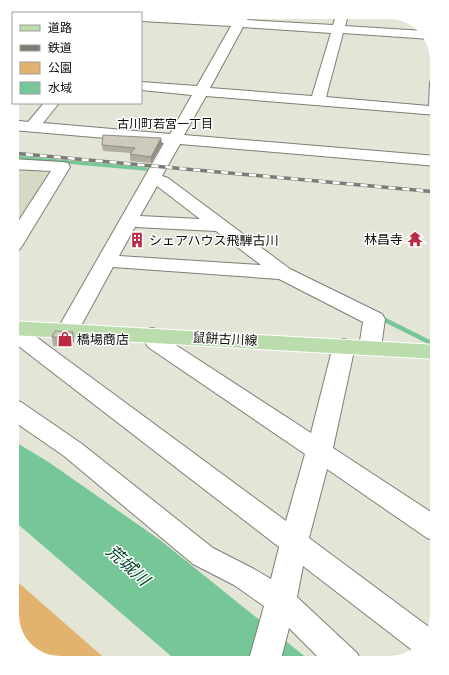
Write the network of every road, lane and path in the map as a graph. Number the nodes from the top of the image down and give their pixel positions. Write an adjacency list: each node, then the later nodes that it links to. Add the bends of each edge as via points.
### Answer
1 (241, 19): 7 (street)
2 (251, 19): 4 (street)
3 (341, 19): 4 (street)
4 (338, 29): 5 (street); 8 (street)
5 (421, 34)
6 (142, 86): 7 (street)
7 (200, 92): 8 (street); 13 (street)
8 (318, 101): 10 (street)
9 (51, 104): 12 (street)
10 (430, 110)
11 (19, 126): 12 (street)
12 (32, 127): 13 (street)
13 (174, 140): 14 (street); 16 (street)
14 (430, 160)
15 (19, 164): 19 (street, via 62,167)
16 (152, 178): 17 (street); 18 (street, via 162,182)
17 (130, 221): 18 (street); 20 (street)
18 (220, 226): 21 (street)
19 (19, 235)
20 (107, 261): 21 (street); 23 (street)
21 (283, 274): 27 (street, via 374,319)
22 (19, 329): 23 (main road, 鼠餅古川線)
23 (68, 330): 25 (main road, 鼠餅古川線)
24 (19, 334): 32 (street)
25 (152, 335): 26 (main road, 鼠餅古川線); 30 (street, via 156,342)
26 (344, 346): 27 (main road, 鼠餅古川線); 30 (street)
27 (370, 347): 28 (main road, 鼠餅古川線)
28 (430, 351)
29 (19, 413): 33 (street, via 72,450 203,556 244,577)
30 (319, 452): 31 (street); 32 (street)
31 (430, 525)
32 (294, 542): 33 (street); 34 (street)
33 (280, 606): 35 (street); 36 (street)
34 (422, 639)
35 (266, 656)
36 (338, 656)

